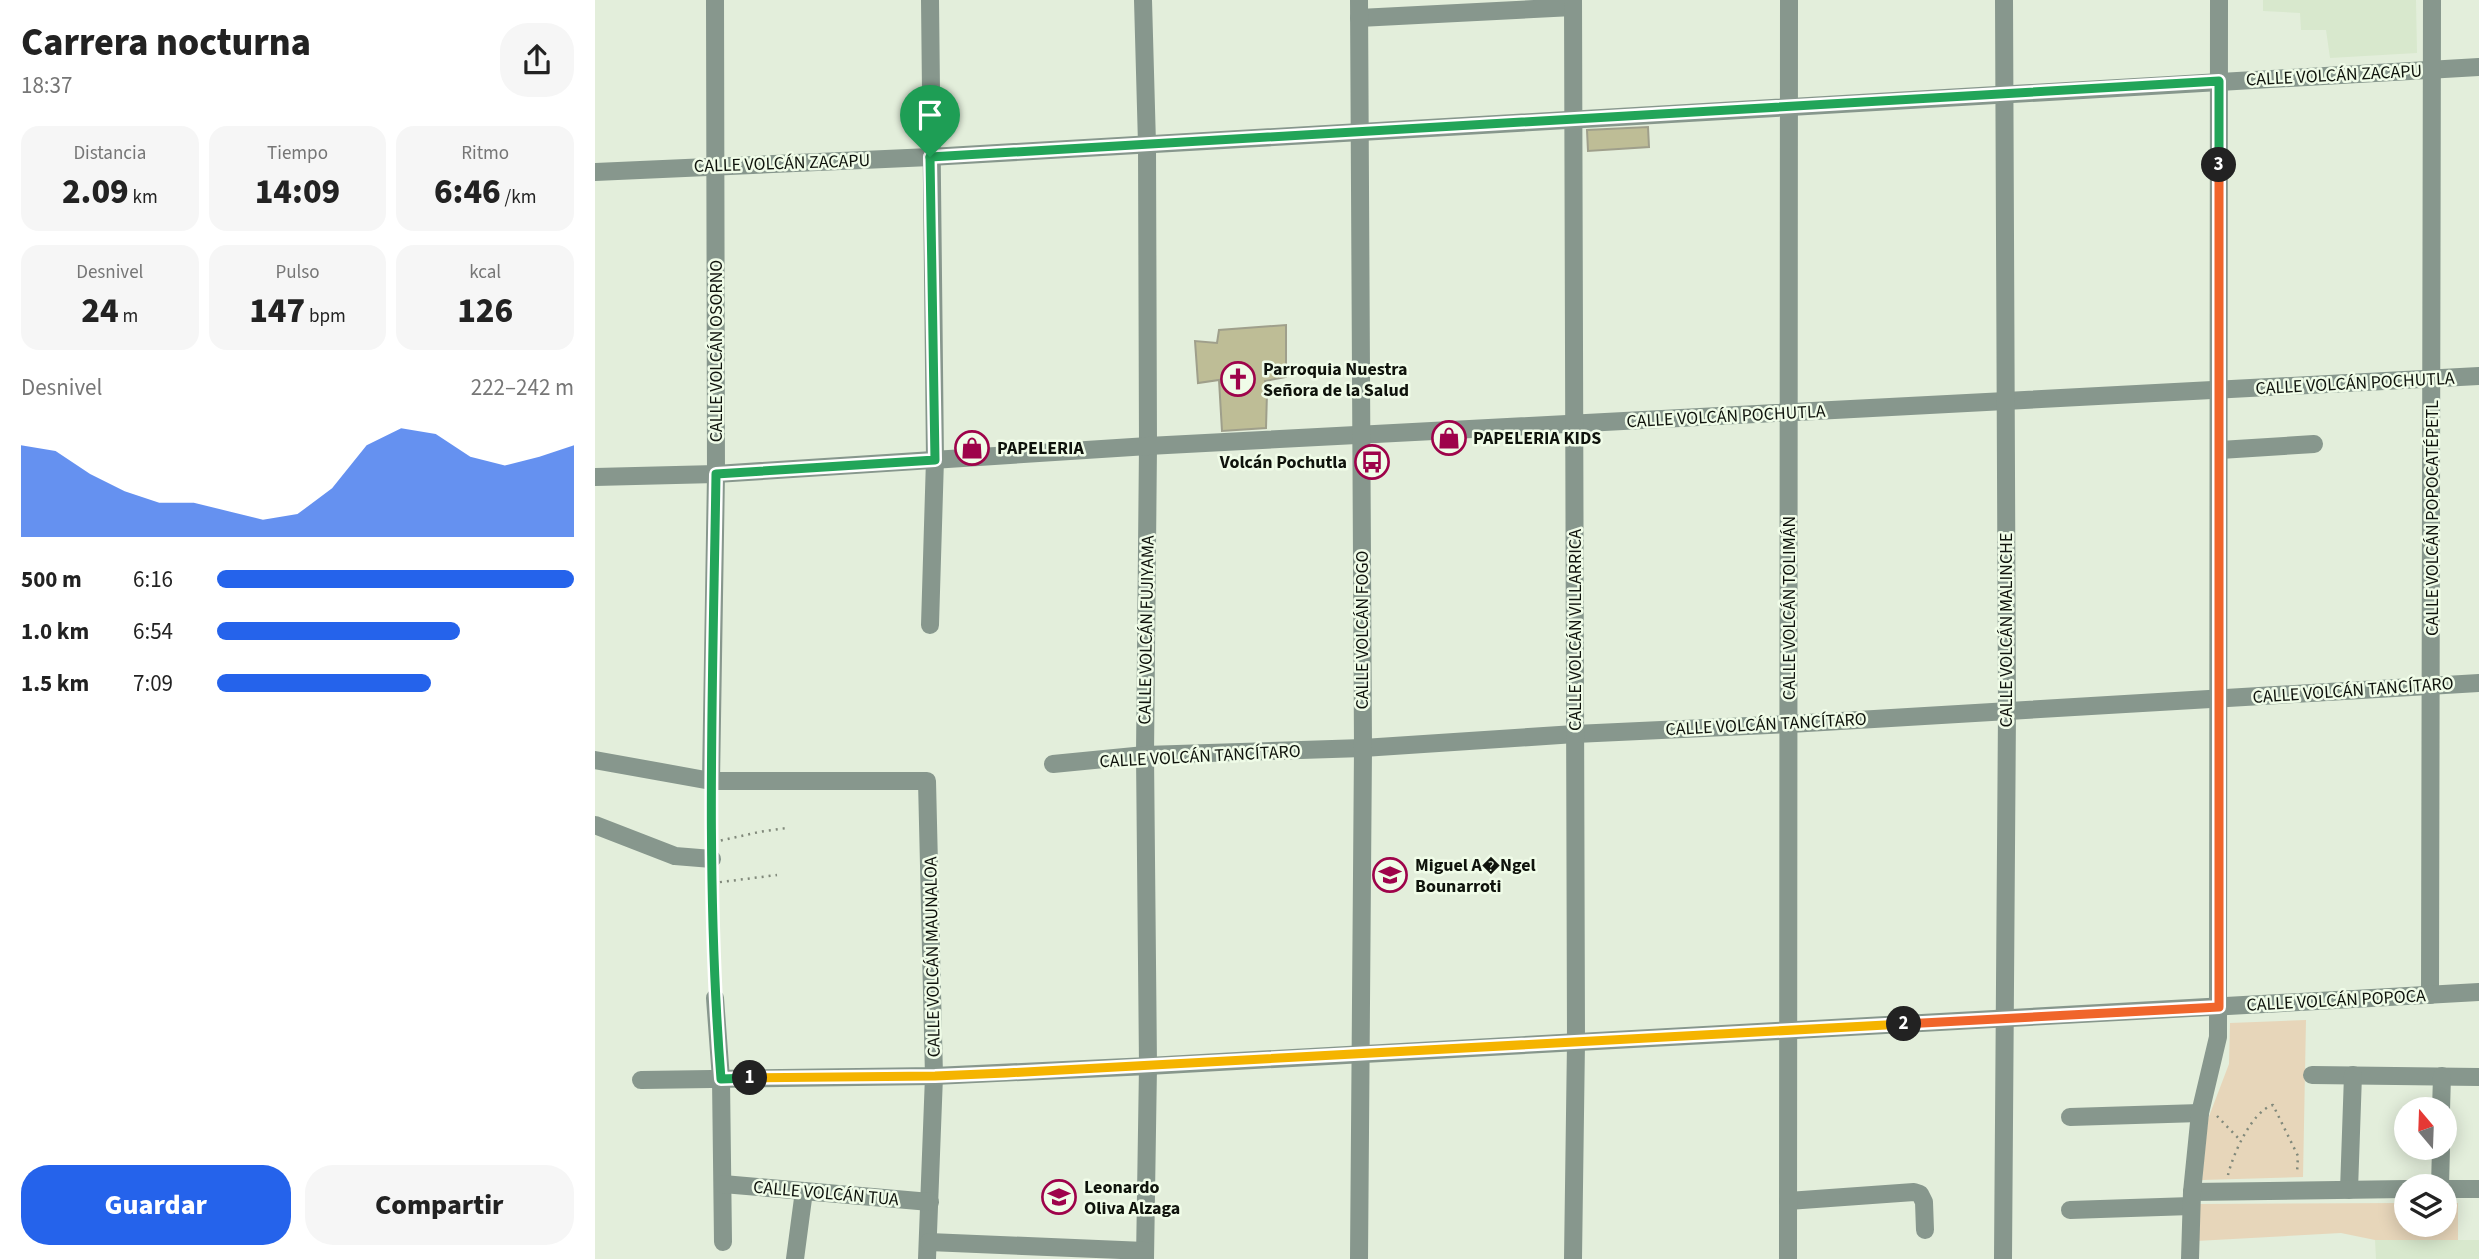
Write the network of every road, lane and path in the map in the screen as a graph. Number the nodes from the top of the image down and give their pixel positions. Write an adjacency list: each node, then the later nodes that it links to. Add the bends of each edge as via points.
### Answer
1 (715, 0): 19 (street, CALLE VOLCÁN OSORNO)
2 (930, 0): 18 (street)
3 (1143, 0): 17 (street, CALLE VOLCÁN FUJIYAMA)
4 (1789, 0): 14 (street, CALLE VOLCÁN TOLIMÁN)
5 (2004, 0): 13 (street, CALLE VOLCÁN MALINCHE)
6 (2219, 0): 12 (street)
7 (2432, 0): 11 (street, CALLE VOLCÁN POPOCATÉPETL)
8 (1573, 4): 9 (street); 15 (street, CALLE VOLCÁN VILLARRICA)
9 (1359, 9): 16 (street, CALLE VOLCÁN FOGO)
10 (2479, 67): 11 (street, CALLE VOLCÁN ZACAPU)
11 (2433, 69): 12 (street, CALLE VOLCÁN ZACAPU); 22 (street, CALLE VOLCÁN POPOCATÉPETL)
12 (2219, 81): 13 (street, CALLE VOLCÁN ZACAPU); 23 (street)
13 (2004, 93): 14 (street, CALLE VOLCÁN ZACAPU); 24 (street, CALLE VOLCÁN MALINCHE)
14 (1787, 106): 15 (street, CALLE VOLCÁN ZACAPU); 25 (street, CALLE VOLCÁN TOLIMÁN)
15 (1574, 119): 16 (street, CALLE VOLCÁN ZACAPU); 26 (street, CALLE VOLCÁN VILLARRICA)
16 (1359, 132): 17 (street, CALLE VOLCÁN ZACAPU); 27 (street, CALLE VOLCÁN FOGO)
17 (1147, 144): 18 (street, CALLE VOLCÁN ZACAPU); 29 (street, CALLE VOLCÁN FUJIYAMA)
18 (930, 157): 19 (street, CALLE VOLCÁN ZACAPU); 31 (street)
19 (716, 165): 20 (street, CALLE VOLCÁN ZACAPU); 32 (street, CALLE VOLCÁN OSORNO)
20 (595, 172)
21 (2479, 376): 22 (street, CALLE VOLCÁN POCHUTLA)
22 (2432, 379): 23 (street, CALLE VOLCÁN POCHUTLA); 36 (street, CALLE VOLCÁN POPOCATÉPETL)
23 (2220, 390): 24 (street, CALLE VOLCÁN POCHUTLA); 30 (street)
24 (2004, 401): 25 (street, CALLE VOLCÁN POCHUTLA); 38 (street, CALLE VOLCÁN MALINCHE)
25 (1787, 412): 26 (street, CALLE VOLCÁN POCHUTLA); 39 (street, CALLE VOLCÁN TOLIMÁN)
26 (1576, 424): 27 (street, CALLE VOLCÁN POCHUTLA); 40 (street, CALLE VOLCÁN VILLARRICA)
27 (1361, 435): 29 (street, CALLE VOLCÁN POCHUTLA); 41 (street, CALLE VOLCÁN FOGO)
28 (2314, 444): 30 (street)
29 (1148, 446): 31 (street, CALLE VOLCÁN POCHUTLA); 42 (street, CALLE VOLCÁN FUJIYAMA)
30 (2220, 450): 37 (street)
31 (935, 460): 32 (street, CALLE VOLCÁN POCHUTLA); 34 (street)
32 (716, 474): 33 (street, CALLE VOLCÁN POCHUTLA); 45 (street, CALLE VOLCÁN OSORNO)
33 (595, 477)
34 (930, 625)
35 (2479, 683): 36 (street, CALLE VOLCÁN TANCÍTARO)
36 (2432, 685): 37 (street, CALLE VOLCÁN TANCÍTARO); 52 (street, CALLE VOLCÁN POPOCATÉPETL)
37 (2220, 699): 38 (street, CALLE VOLCÁN TANCÍTARO); 54 (street)
38 (2007, 711): 39 (street, CALLE VOLCÁN TANCÍTARO); 55 (street, CALLE VOLCÁN MALINCHE)
39 (1790, 723): 40 (street, CALLE VOLCÁN TANCÍTARO); 56 (street, CALLE VOLCÁN TOLIMÁN)
40 (1575, 734): 41 (street, CALLE VOLCÁN TANCÍTARO); 57 (street, CALLE VOLCÁN VILLARRICA)
41 (1363, 748): 42 (street, CALLE VOLCÁN TANCÍTARO); 58 (street, CALLE VOLCÁN FOGO)
42 (1145, 755): 44 (street, CALLE VOLCÁN TANCÍTARO); 59 (street, CALLE VOLCÁN FUJIYAMA)
43 (595, 760): 45 (street)
44 (1053, 764)
45 (711, 781): 48 (path); 62 (street, CALLE VOLCÁN MAUNALOA, via 927,781)
46 (595, 825): 48 (street, via 675,856)
47 (787, 828): 48 (path, via 759,832)
48 (711, 851): 50 (path)
49 (777, 875): 50 (path)
50 (713, 883): 53 (path)
51 (2479, 992): 52 (street, CALLE VOLCÁN POPOCA)
52 (2430, 995): 54 (street, CALLE VOLCÁN POPOCA)
53 (715, 998): 65 (street)
54 (2219, 1007): 55 (street, CALLE VOLCÁN POPOCA); 68 (street, via 2218,1037)
55 (2006, 1018): 56 (street, CALLE VOLCÁN POPOCA); 91 (street, CALLE VOLCÁN MALINCHE)
56 (1789, 1030): 57 (street, CALLE VOLCÁN POPOCA); 80 (street, CALLE VOLCÁN TOLIMÁN)
57 (1576, 1042): 58 (street, CALLE VOLCÁN POPOCA); 89 (street, CALLE VOLCÁN VILLARRICA)
58 (1361, 1054): 59 (street, CALLE VOLCÁN POPOCA); 88 (street, CALLE VOLCÁN FOGO)
59 (1148, 1066): 62 (street, CALLE VOLCÁN POPOCA); 86 (street, CALLE VOLCÁN FUJIYAMA)
60 (2312, 1075): 61 (street)
61 (2353, 1075): 63 (street); 75 (street)
62 (935, 1076): 65 (street, CALLE VOLCÁN POPOCA); 81 (street, CALLE VOLCÁN MAUNALOA)
63 (2442, 1076): 64 (street); 67 (street)
64 (2479, 1077)
65 (721, 1079): 66 (street, CALLE VOLCÁN POPOCA); 71 (street)
66 (641, 1080)
67 (2441, 1097)
68 (2202, 1106): 69 (street); 70 (path); 79 (street)
69 (2070, 1117)
70 (2241, 1141): 77 (path); 78 (path, via 2264,1107 2273,1105 2298,1156)
71 (723, 1184): 76 (street, CALLE VOLCÁN TUA); 84 (street)
72 (2457, 1188): 74 (street)
73 (2394, 1189): 75 (street)
74 (2479, 1189)
75 (2349, 1190): 78 (street)
76 (804, 1191): 81 (street, CALLE VOLCÁN TUA); 87 (street)
77 (2223, 1191): 78 (street); 79 (street)
78 (2297, 1191)
79 (2191, 1199): 82 (street); 92 (street)
80 (1789, 1201): 83 (street, via 1913,1192 1924,1202); 90 (street, CALLE VOLCÁN TOLIMÁN)
81 (930, 1202): 85 (street, CALLE VOLCÁN MAUNALOA)
82 (2070, 1210)
83 (1925, 1230)
84 (723, 1242)
85 (928, 1250): 86 (street)
86 (1145, 1255)
87 (795, 1259)
88 (1359, 1259)
89 (1573, 1259)
90 (1788, 1259)
91 (2003, 1259)
92 (2190, 1259)

